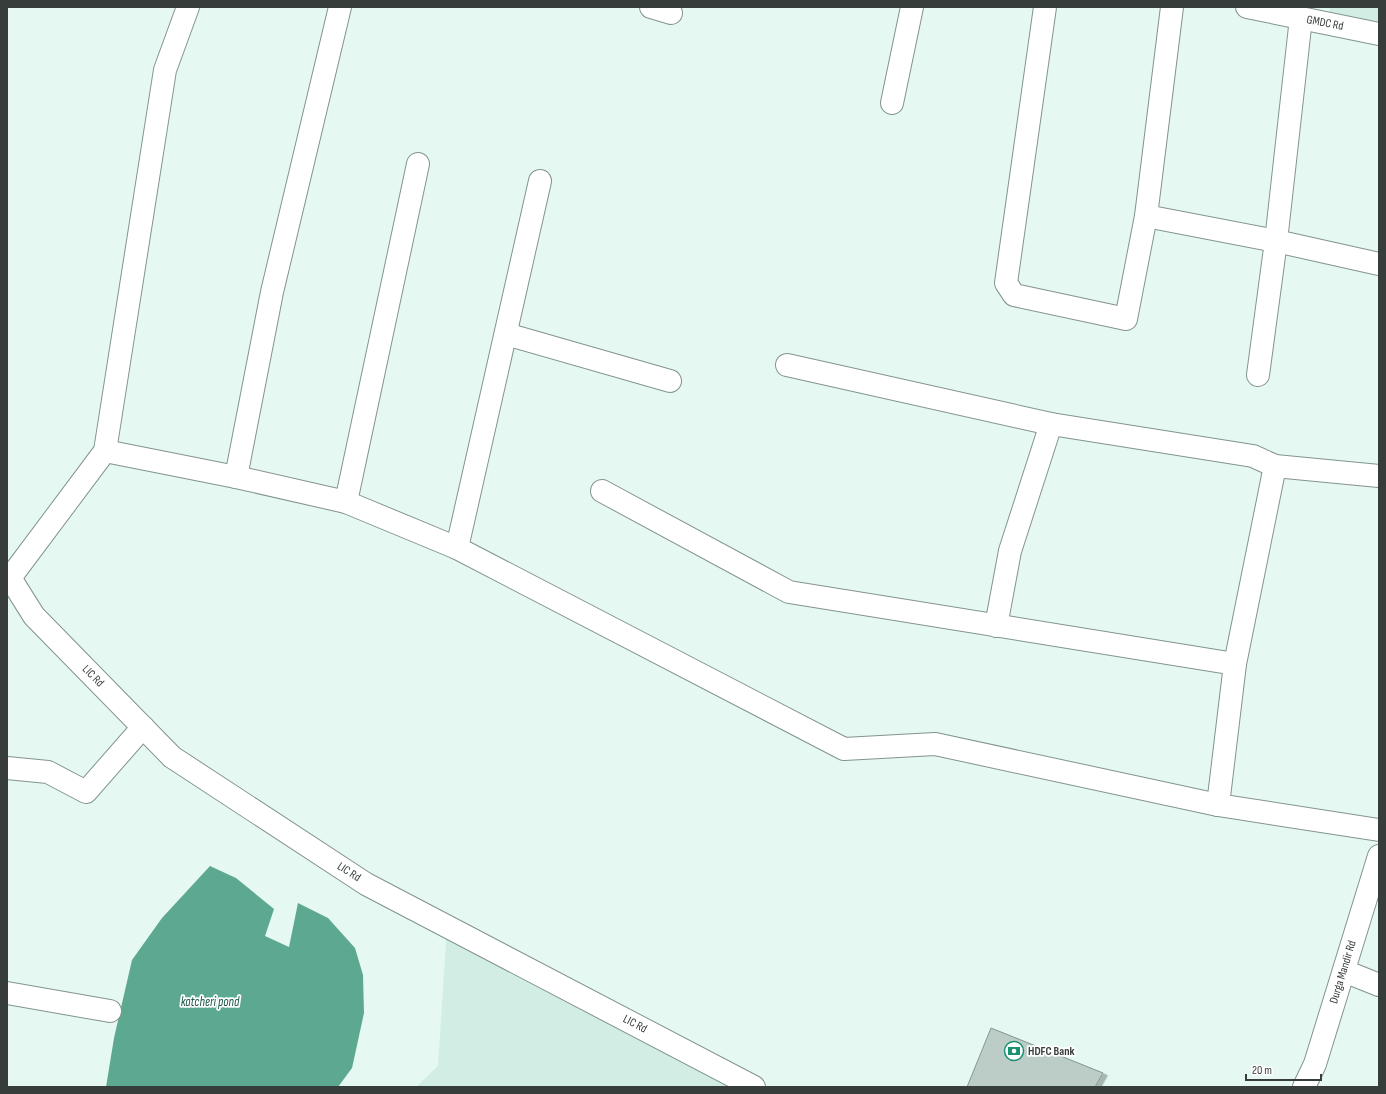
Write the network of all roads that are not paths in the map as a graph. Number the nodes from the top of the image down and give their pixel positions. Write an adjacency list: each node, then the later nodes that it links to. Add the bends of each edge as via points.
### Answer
1 (188, 7): 20 (street, via 165,70)
2 (340, 7): 23 (street, via 272,292)
3 (912, 7): 9 (street)
4 (1045, 7): 12 (street, via 1006,283 1014,295 1126,319)
5 (1172, 7): 12 (street)
6 (1247, 7): 7 (street, GMDC Rd)
7 (1301, 18): 8 (street, GMDC Rd); 13 (street)
8 (1379, 34)
9 (892, 103)
10 (418, 164): 25 (street)
11 (540, 181): 15 (street)
12 (1146, 216): 13 (street)
13 (1276, 241): 14 (street); 17 (street)
14 (1379, 264)
15 (506, 334): 18 (street); 26 (street)
16 (787, 365): 19 (street)
17 (1258, 375)
18 (670, 381)
19 (1051, 424): 21 (street, via 1254,456); 28 (street, via 1010,551)
20 (105, 451): 23 (street); 27 (street)
21 (1275, 466): 22 (street); 29 (street)
22 (1379, 476)
23 (236, 477): 25 (street)
24 (602, 491): 28 (street, via 789,592)
25 (346, 502): 26 (street)
26 (457, 548): 32 (street, via 844,749 935,744)
27 (9, 576): 30 (street, LIC Rd, via 34,616)
28 (996, 626): 29 (street)
29 (1234, 664): 32 (street)
30 (143, 727): 31 (street, via 86,792 48,772); 39 (street, LIC Rd, via 172,757 366,884)
31 (7, 768)
32 (1218, 805): 33 (street)
33 (1379, 830)
34 (1379, 856): 35 (street, Durga Mandir Rd)
35 (1344, 971): 36 (street); 40 (street, Durga Mandir Rd, via 1315,1064)
36 (1379, 985)
37 (7, 993): 38 (street)
38 (110, 1011)
39 (754, 1087)
40 (1304, 1087)

